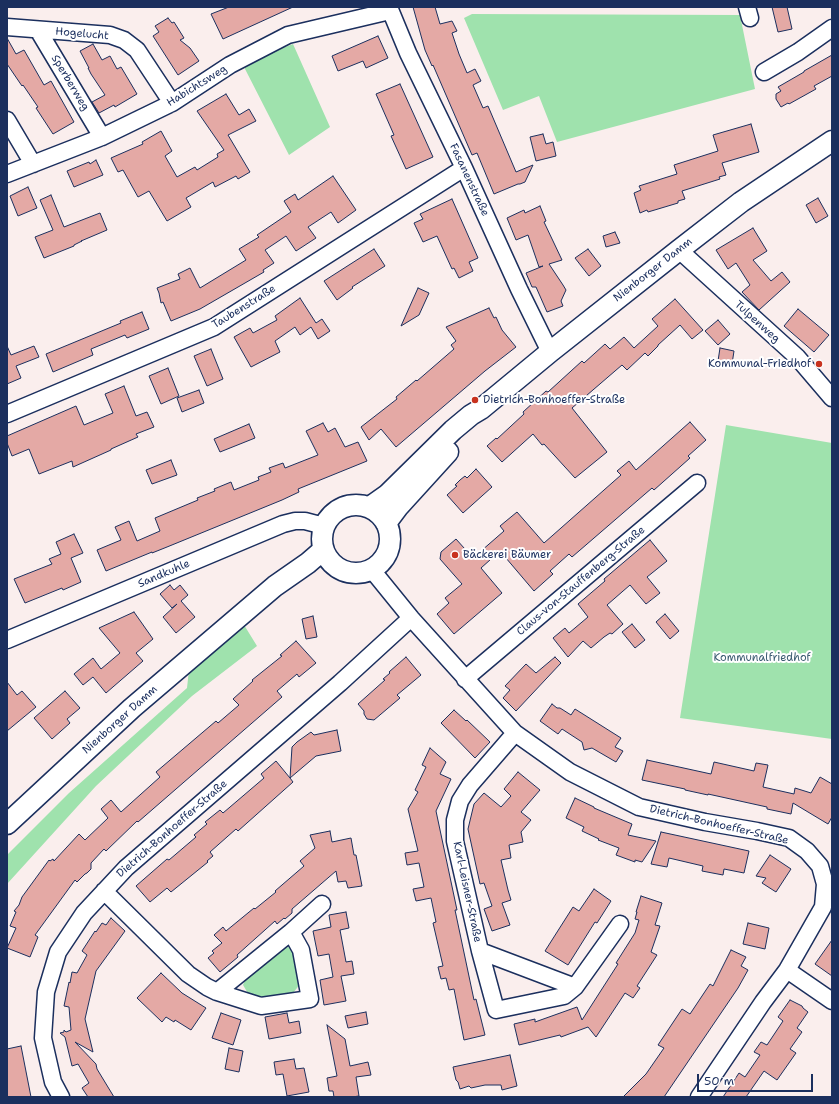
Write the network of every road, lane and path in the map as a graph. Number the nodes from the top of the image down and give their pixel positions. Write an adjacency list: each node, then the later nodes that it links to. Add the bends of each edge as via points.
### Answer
1 (390, 9): 6 (street, Habichtsweg, via 288,35 230,65); 11 (street, Fasanenstraße, via 408,53)
2 (7, 27): 4 (street, Hogelucht)
3 (832, 28): 5 (street)
4 (38, 30): 6 (street, Hogelucht, via 110,35 124,40 137,50); 8 (street, Sperberweg)
5 (764, 72)
6 (172, 103): 8 (street, Habichtsweg)
7 (7, 120): 10 (street)
8 (102, 137): 10 (street, Habichtsweg)
9 (832, 141): 13 (street, Nienborger Damm, via 741,202)
10 (34, 164): 12 (street, Habichtsweg)
11 (464, 168): 14 (street, Fasanenstraße); 17 (street, Taubenstraße, via 214,327)
12 (7, 174)
13 (678, 250): 14 (street, Nienborger Damm); 15 (street, Tulpenweg, via 797,357)
14 (550, 352): 16 (street, Nienborger Damm)
15 (832, 398)
16 (481, 409): 19 (street, Nienborger Damm, via 453,430 387,495); 20 (street, Nienborger Damm, via 465,433)
17 (7, 414)
18 (696, 483): 26 (street, Claus-von-Stauffenberg-Straße)
19 (370, 507): 20 (street); 21 (street, via 348,506 338,510 330,516)
20 (386, 523): 23 (street, via 389,528 390,547 381,563)
21 (324, 526): 22 (street, via 322,542); 25 (street, Sandkuhle, via 305,521 283,524)
22 (329, 558): 23 (street, via 344,571 354,573); 28 (street, Nienborger Damm, via 304,566 236,618 132,708)
23 (372, 570): 24 (street, Dietrich-Bonhoeffer-Straße)
24 (411, 618): 26 (street, Dietrich-Bonhoeffer-Straße); 29 (street, Dietrich-Bonhoeffer-Straße, via 340,684 126,868)
25 (7, 640)
26 (465, 679): 27 (street, Dietrich-Bonhoeffer-Straße)
27 (515, 734): 33 (street, Karl-Leisner-Straße, via 470,785 460,801 455,820 455,841); 34 (street, Dietrich-Bonhoeffer-Straße, via 570,772 639,807 789,838 807,850 820,866 825,884 823,907)
28 (7, 824)
29 (104, 891): 36 (street, via 188,974); 38 (street, Dietrich-Bonhoeffer-Straße, via 84,913 58,952 46,992 43,1038 53,1082)
30 (322, 904): 32 (street)
31 (620, 924): 35 (street, Karl-Leisner-Straße)
32 (291, 932): 36 (street); 36 (street, via 301,950 310,998 261,1006)
33 (480, 951): 35 (street, Karl-Leisner-Straße); 35 (street, Karl-Leisner-Straße, via 496,1010 564,996)
34 (786, 970): 37 (street); 39 (street, Dietrich-Bonhoeffer-Straße)
35 (575, 987)
36 (217, 992)
37 (832, 1001)
38 (61, 1097)
39 (699, 1097)

